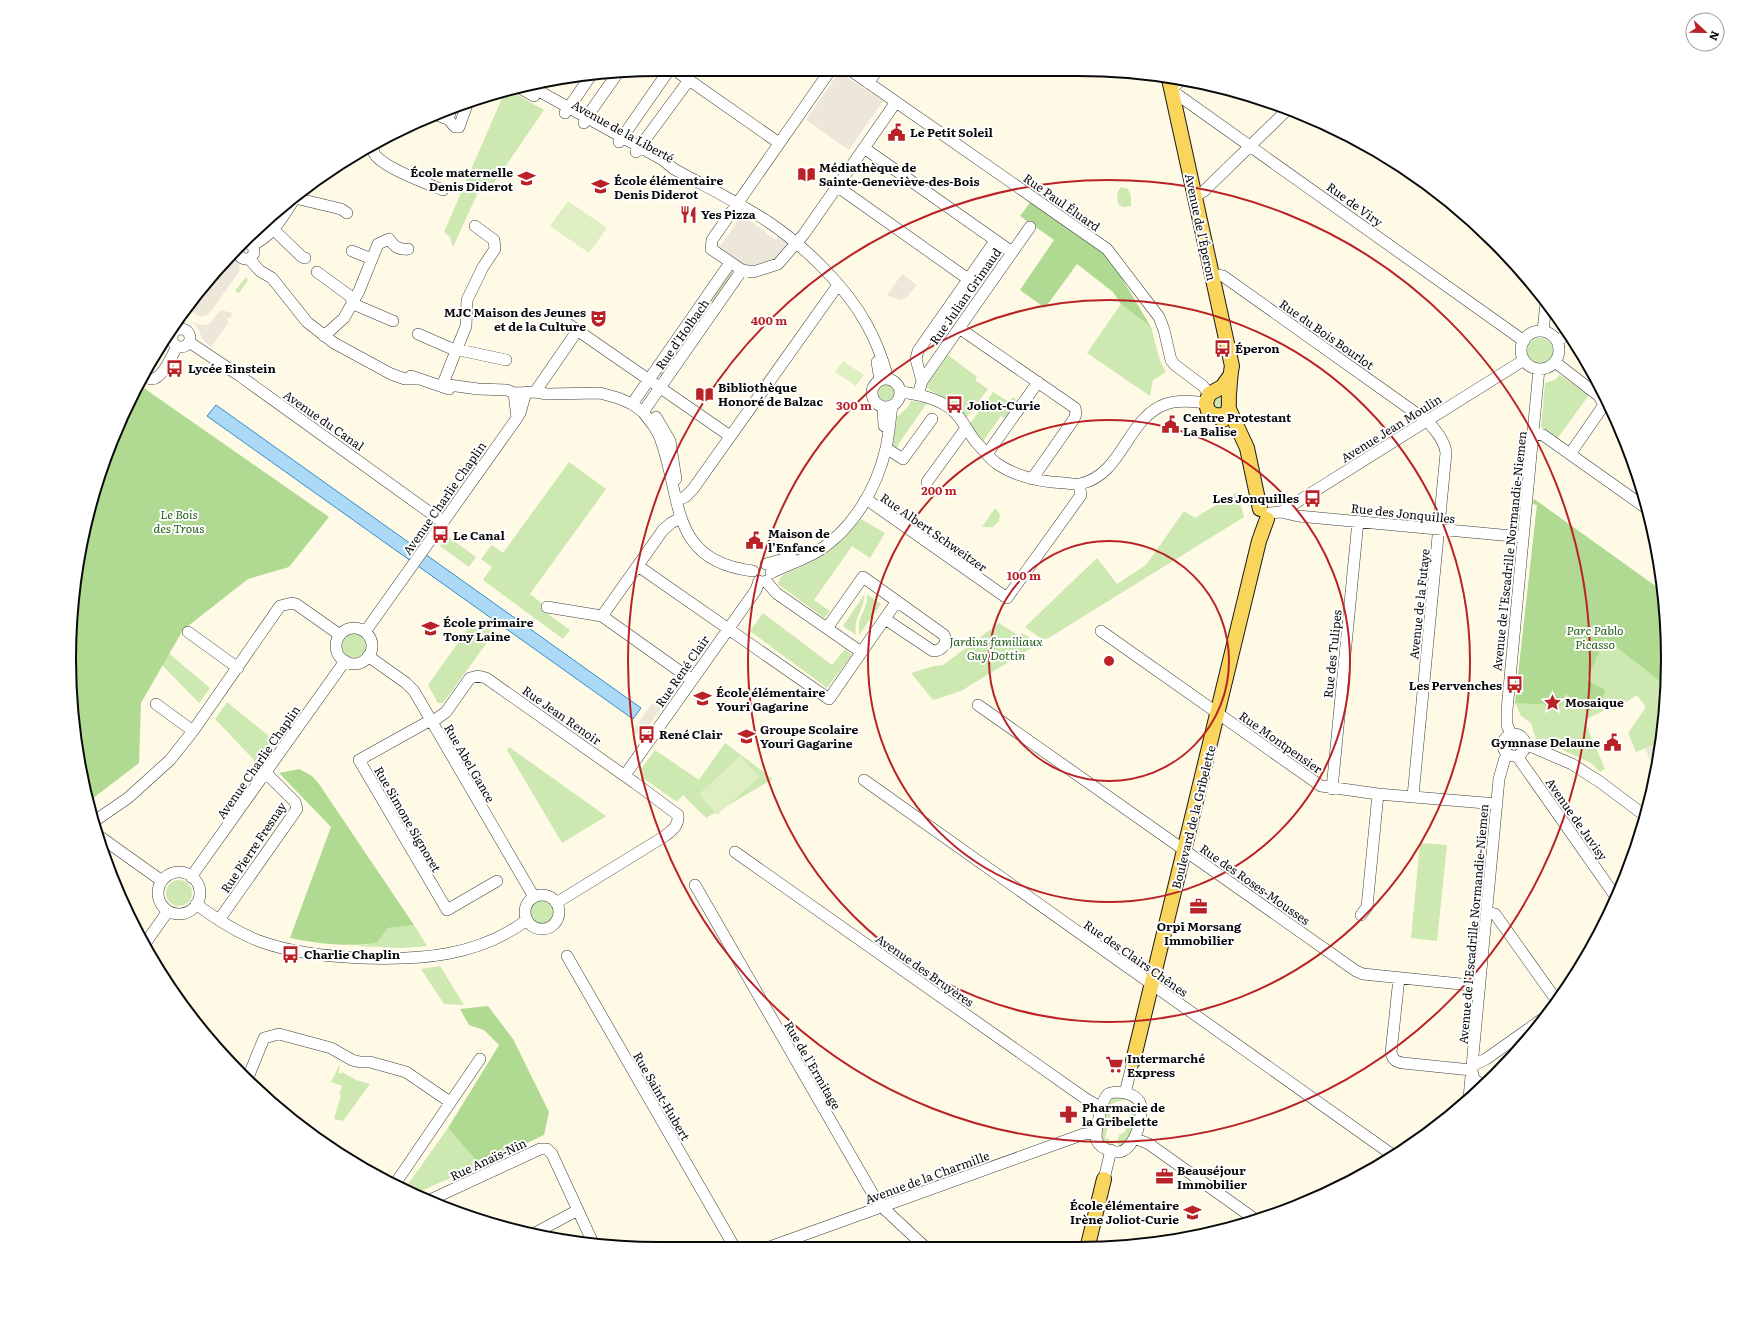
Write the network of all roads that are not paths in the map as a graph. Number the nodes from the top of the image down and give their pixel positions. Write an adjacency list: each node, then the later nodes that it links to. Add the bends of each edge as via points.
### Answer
1 (666, 76): 21 (street)
2 (826, 76): 22 (street)
3 (858, 76): 8 (street, Rue Paul Éluard)
4 (873, 76): 8 (street)
5 (684, 77): 22 (street); 26 (street)
6 (614, 78): 20 (street)
7 (587, 81): 15 (street)
8 (868, 83): 13 (street, Rue Paul Éluard)
9 (1173, 84): 29 (main road, Avenue de l'Éperon)
10 (1175, 84): 23 (street, Rue de Viry)
11 (535, 89): 15 (street, Avenue de la Liberté)
12 (527, 91): 15 (street, Avenue de la Liberté)
13 (896, 102): 24 (street); 84 (street, Rue Paul Éluard, via 1107,249 1159,317 1171,360)
14 (465, 109): 19 (street, via 459,127)
15 (567, 110): 20 (street, Avenue de la Liberté)
16 (1283, 114): 23 (street)
17 (449, 115): 19 (street)
18 (443, 117): 19 (street)
19 (448, 119)
20 (585, 120): 21 (street, Avenue de la Liberté)
21 (620, 140): 26 (street, Avenue de la Liberté)
22 (779, 143): 31 (street)
23 (1250, 146): 29 (street, via 1204,191); 63 (street, Rue de Viry)
24 (864, 148): 27 (street); 37 (street)
25 (374, 150): 28 (street, via 376,156 391,166 412,178)
26 (638, 150): 31 (street, Avenue de la Liberté, via 663,160 667,167)
27 (838, 187): 38 (street); 49 (street)
28 (443, 190)
29 (1194, 197): 48 (main road, Avenue de l'Éperon)
30 (300, 200): 33 (street, via 341,209)
31 (738, 204): 38 (street, Avenue de la Liberté, via 768,222); 45 (street, via 710,246)
32 (284, 213): 36 (street)
33 (347, 213)
34 (475, 226): 67 (street, via 494,240 495,249 466,300 466,326)
35 (1030, 227): 42 (street, Rue Julian Grimaud)
36 (273, 229): 39 (street); 43 (street)
37 (995, 241): 42 (street); 49 (street, Rue Julian Grimaud)
38 (796, 244): 46 (street, via 778,264 753,272); 50 (street, Avenue de la Liberté)
39 (250, 248): 58 (street, via 288,297)
40 (408, 249): 44 (street, via 402,250 389,239 378,244)
41 (352, 251): 44 (street)
42 (1012, 252): 55 (street, Rue Julian Grimaud)
43 (305, 258)
44 (372, 259): 51 (street)
45 (730, 263): 46 (street); 73 (street, Rue d'Holbach)
46 (742, 270): 78 (street, Rue d'Holbach)
47 (317, 272): 51 (street, via 350,296)
48 (1210, 272): 84 (main road, Avenue de l'Éperon, via 1231,360 1230,376); 91 (street, Rue du Bois Bourlot, via 1223,276)
49 (968, 279): 75 (street, Rue Julian Grimaud, via 918,351 916,359)
50 (837, 287): 74 (street, Avenue de la Liberté, via 858,309 868,326); 95 (street)
51 (353, 303): 54 (street); 58 (street, via 344,318)
52 (1545, 310): 57 (street)
53 (561, 319): 73 (street)
54 (393, 320)
55 (959, 328): 75 (street, Rue Julian Grimaud); 76 (street)
56 (178, 329): 65 (street, Avenue du Canal, via 181,328 189,333)
57 (1543, 331): 63 (street, via 1532,333); 64 (street)
58 (327, 334): 77 (street, via 369,362 388,366 416,379)
59 (418, 334): 67 (street)
60 (173, 337): 66 (street, Avenue du Canal, via 173,342)
61 (573, 337): 79 (street, Avenue Charlie Chaplin)
62 (1564, 337): 64 (street)
63 (1524, 341): 69 (street)
64 (1557, 341): 70 (street, via 1559,352)
65 (189, 342): 66 (street, via 186,346); 108 (street, Avenue du Canal)
66 (177, 346): 72 (street, Avenue du Canal, via 156,378)
67 (457, 350): 68 (street); 77 (street)
68 (506, 360)
69 (1524, 360): 71 (street, via 1528,365); 91 (street, Avenue Jean Moulin)
70 (1555, 362): 71 (street); 83 (street)
71 (1539, 369): 94 (street, Avenue de l'Escadrille Normandie-Niemen)
72 (148, 378)
73 (648, 379): 78 (street); 85 (street, Rue d'Holbach)
74 (884, 379): 80 (street, Avenue de la Liberté, via 896,381); 86 (street, via 874,385 872,394 875,402)
75 (922, 381): 82 (street, Rue Julian Grimaud)
76 (1038, 382): 97 (street); 99 (street, via 1075,408 1076,414)
77 (442, 386): 81 (street, via 507,390)
78 (660, 387): 88 (street, Rue d'Holbach); 95 (street)
79 (531, 392): 81 (street); 85 (street, via 551,387 602,386 619,390); 89 (street, Avenue Charlie Chaplin)
80 (901, 392): 82 (street); 86 (street, via 899,400)
81 (514, 393): 89 (street)
82 (918, 395): 92 (street, via 934,398 948,406)
83 (1598, 395)
84 (1218, 399): 93 (main road, Avenue de l'Éperon); 93 (main road, via 1223,414 1215,415); 101 (street, via 1175,402 1156,409 1134,429 1122,451 1108,468)
85 (634, 401): 88 (street)
86 (888, 406): 96 (street); 112 (street, via 877,461 862,496 838,526 816,545 788,558)
87 (1603, 406): 98 (street)
88 (645, 409): 103 (street, via 662,443)
89 (517, 418): 108 (street, Avenue Charlie Chaplin)
90 (932, 419): 96 (street, via 903,459)
91 (1427, 421): 105 (street, Avenue Jean Moulin); 109 (street, Avenue de la Futaye, via 1446,447)
92 (966, 428): 97 (street); 100 (street)
93 (1238, 430): 105 (main road, Avenue de l'Éperon, via 1247,448)
94 (1533, 433): 98 (street, via 1543,435); 110 (street, Avenue de l'Escadrille Normandie-Niemen)
95 (730, 436): 103 (street, via 693,489)
96 (886, 448): 102 (street, via 877,477)
97 (987, 454): 99 (street, via 996,463)
98 (1570, 454): 104 (street)
99 (1032, 479): 101 (street)
100 (927, 482)
101 (1080, 490): 102 (street, Rue Albert Schweitzer, via 1007,598)
102 (866, 499): 112 (street, via 848,525 830,543 808,557)
103 (677, 500): 106 (street)
104 (1640, 503)
105 (1268, 514): 107 (street, Rue des Jonquilles); 130 (main road, Boulevard de la Gribelette, via 1259,541)
106 (680, 518): 111 (street, via 663,530); 112 (street, via 694,542 705,554 729,567 753,571 755,578)
107 (1358, 521): 109 (street, Rue des Jonquilles); 139 (street, Rue des Tulipes)
108 (443, 522): 121 (street, Avenue Charlie Chaplin)
109 (1439, 529): 110 (street, Rue des Jonquilles); 141 (street, Avenue de la Futaye)
110 (1523, 537): 133 (street, Avenue de l'Escadrille Normandie-Niemen, via 1506,710 1507,725)
111 (638, 566): 115 (street); 118 (street)
112 (765, 575): 117 (street, via 776,593); 118 (street, Rue René Clair)
113 (897, 601): 116 (street); 116 (street, via 944,635 946,639 942,649 933,651); 117 (street, via 863,577)
114 (547, 608): 115 (street)
115 (602, 616): 127 (street)
116 (885, 619): 123 (street)
117 (827, 628): 123 (street)
118 (728, 630): 123 (street, via 829,699); 127 (street, Rue René Clair)
119 (1101, 631): 130 (street, Rue Montpensier)
120 (188, 632): 126 (street)
121 (365, 632): 122 (street, via 360,629 349,629); 124 (street, via 372,646)
122 (340, 636): 125 (street, via 336,647); 126 (street, via 296,604 280,606)
123 (861, 652)
124 (368, 656): 125 (street, via 360,663); 131 (street, Rue Abel Gance, via 414,691)
125 (345, 661): 136 (street, Avenue Charlie Chaplin)
126 (238, 668): 132 (street)
127 (692, 680): 137 (street, Rue René Clair)
128 (156, 704): 132 (street)
129 (978, 704): 146 (street, Rue des Roses-Mousses)
130 (1218, 714): 139 (street, Rue Montpensier, via 1317,784); 146 (main road, Boulevard de la Gribelette)
131 (431, 721): 137 (street, Rue Jean Renoir, via 446,712 470,678 486,678); 150 (street, Rue Simone Signoret, via 359,760 446,910); 153 (street, Rue Abel Gance)
132 (193, 731): 144 (street, via 170,760 144,785)
133 (1511, 734): 134 (street, via 1520,736); 135 (street, via 1505,738 1502,745)
134 (1525, 744): 135 (street, via 1522,753); 143 (street, via 1572,764)
135 (1512, 755): 142 (street, Avenue de l'Escadrille Normandie-Niemen, via 1501,774); 152 (street, Avenue de Juvisy)
136 (266, 773): 148 (street, Avenue Charlie Chaplin); 159 (street, Rue Pierre Fresnay, via 295,802 297,809)
137 (624, 775): 154 (street, Rue Jean Renoir, via 674,811 678,815 678,822 665,836)
138 (864, 780): 164 (street, Rue des Clairs Chênes)
139 (1332, 789): 140 (street, Rue Montpensier)
140 (1378, 794): 141 (street, Rue Montpensier); 158 (street, via 1367,907)
141 (1413, 796): 142 (street, Rue Montpensier)
142 (1497, 804): 157 (street, Avenue de l'Escadrille Normandie-Niemen)
143 (1640, 812)
144 (98, 818)
145 (105, 841): 149 (street)
146 (1185, 849): 163 (street, Rue des Roses-Mousses, via 1356,971); 164 (main road, Boulevard de la Gribelette)
147 (735, 852): 176 (street, Avenue des Bruyères)
148 (191, 877): 149 (street, via 173,873); 155 (street, via 198,887 199,899)
149 (162, 881): 156 (street, via 159,887 160,900)
150 (497, 881)
151 (695, 885): 184 (street, Rue de l'Ermitage)
152 (1612, 893)
153 (534, 897): 154 (street, via 549,896); 160 (street, via 526,904)
154 (556, 903): 160 (street, via 557,918 551,926 540,929 530,925)
155 (196, 904): 156 (street, via 192,909 180,914); 159 (street)
156 (168, 911): 161 (street)
157 (1487, 912): 165 (street, Avenue de l'Escadrille Normandie-Niemen); 166 (street, via 1495,914)
158 (1361, 915)
159 (219, 920): 160 (street, via 260,941 293,950 330,956 386,959 428,957 465,950 499,937)
160 (526, 920)
161 (148, 939)
162 (567, 956): 189 (street, Rue Saint-Hubert)
163 (1399, 978): 165 (street, Rue des Roses-Mousses); 170 (street, via 1391,1053 1393,1058 1403,1063)
164 (1152, 985): 169 (main road, Boulevard de la Gribelette); 180 (street, Rue des Clairs Chênes)
165 (1480, 986): 170 (street, Avenue de l'Escadrille Normandie-Niemen)
166 (1554, 996)
167 (1527, 1030): 170 (street, via 1486,1060 1474,1065)
168 (480, 1058): 175 (street)
169 (1133, 1061): 174 (street, Boulevard de la Gribelette)
170 (1472, 1070): 172 (street, via 1474,1078); 173 (street, Avenue de l'Escadrille Normandie-Niemen)
171 (250, 1074): 175 (street, via 264,1038 279,1034 331,1048 352,1060 406,1072)
172 (1478, 1082)
173 (1470, 1090)
174 (1125, 1093): 176 (street, via 1109,1094); 178 (street, via 1137,1098 1141,1105)
175 (450, 1102): 182 (street)
176 (1102, 1108): 177 (street)
177 (1096, 1133): 179 (street, via 1099,1144); 184 (street, Avenue de la Charmille, via 1084,1134)
178 (1134, 1138): 179 (street, via 1127,1149 1118,1152); 186 (street, via 1150,1144)
179 (1111, 1150): 181 (street)
180 (1389, 1152)
181 (1104, 1179): 192 (main road)
182 (397, 1180)
183 (435, 1198): 185 (street, Rue Anaïs-Nin, via 540,1149 547,1149 552,1154)
184 (881, 1208): 190 (street, Avenue de la Charmille); 191 (street, Rue de l'Ermitage)
185 (578, 1210): 187 (street); 188 (street, Rue Anaïs-Nin)
186 (1250, 1216)
187 (541, 1230)
188 (591, 1238)
189 (732, 1242)
190 (784, 1242)
191 (919, 1242)
192 (1089, 1242)

